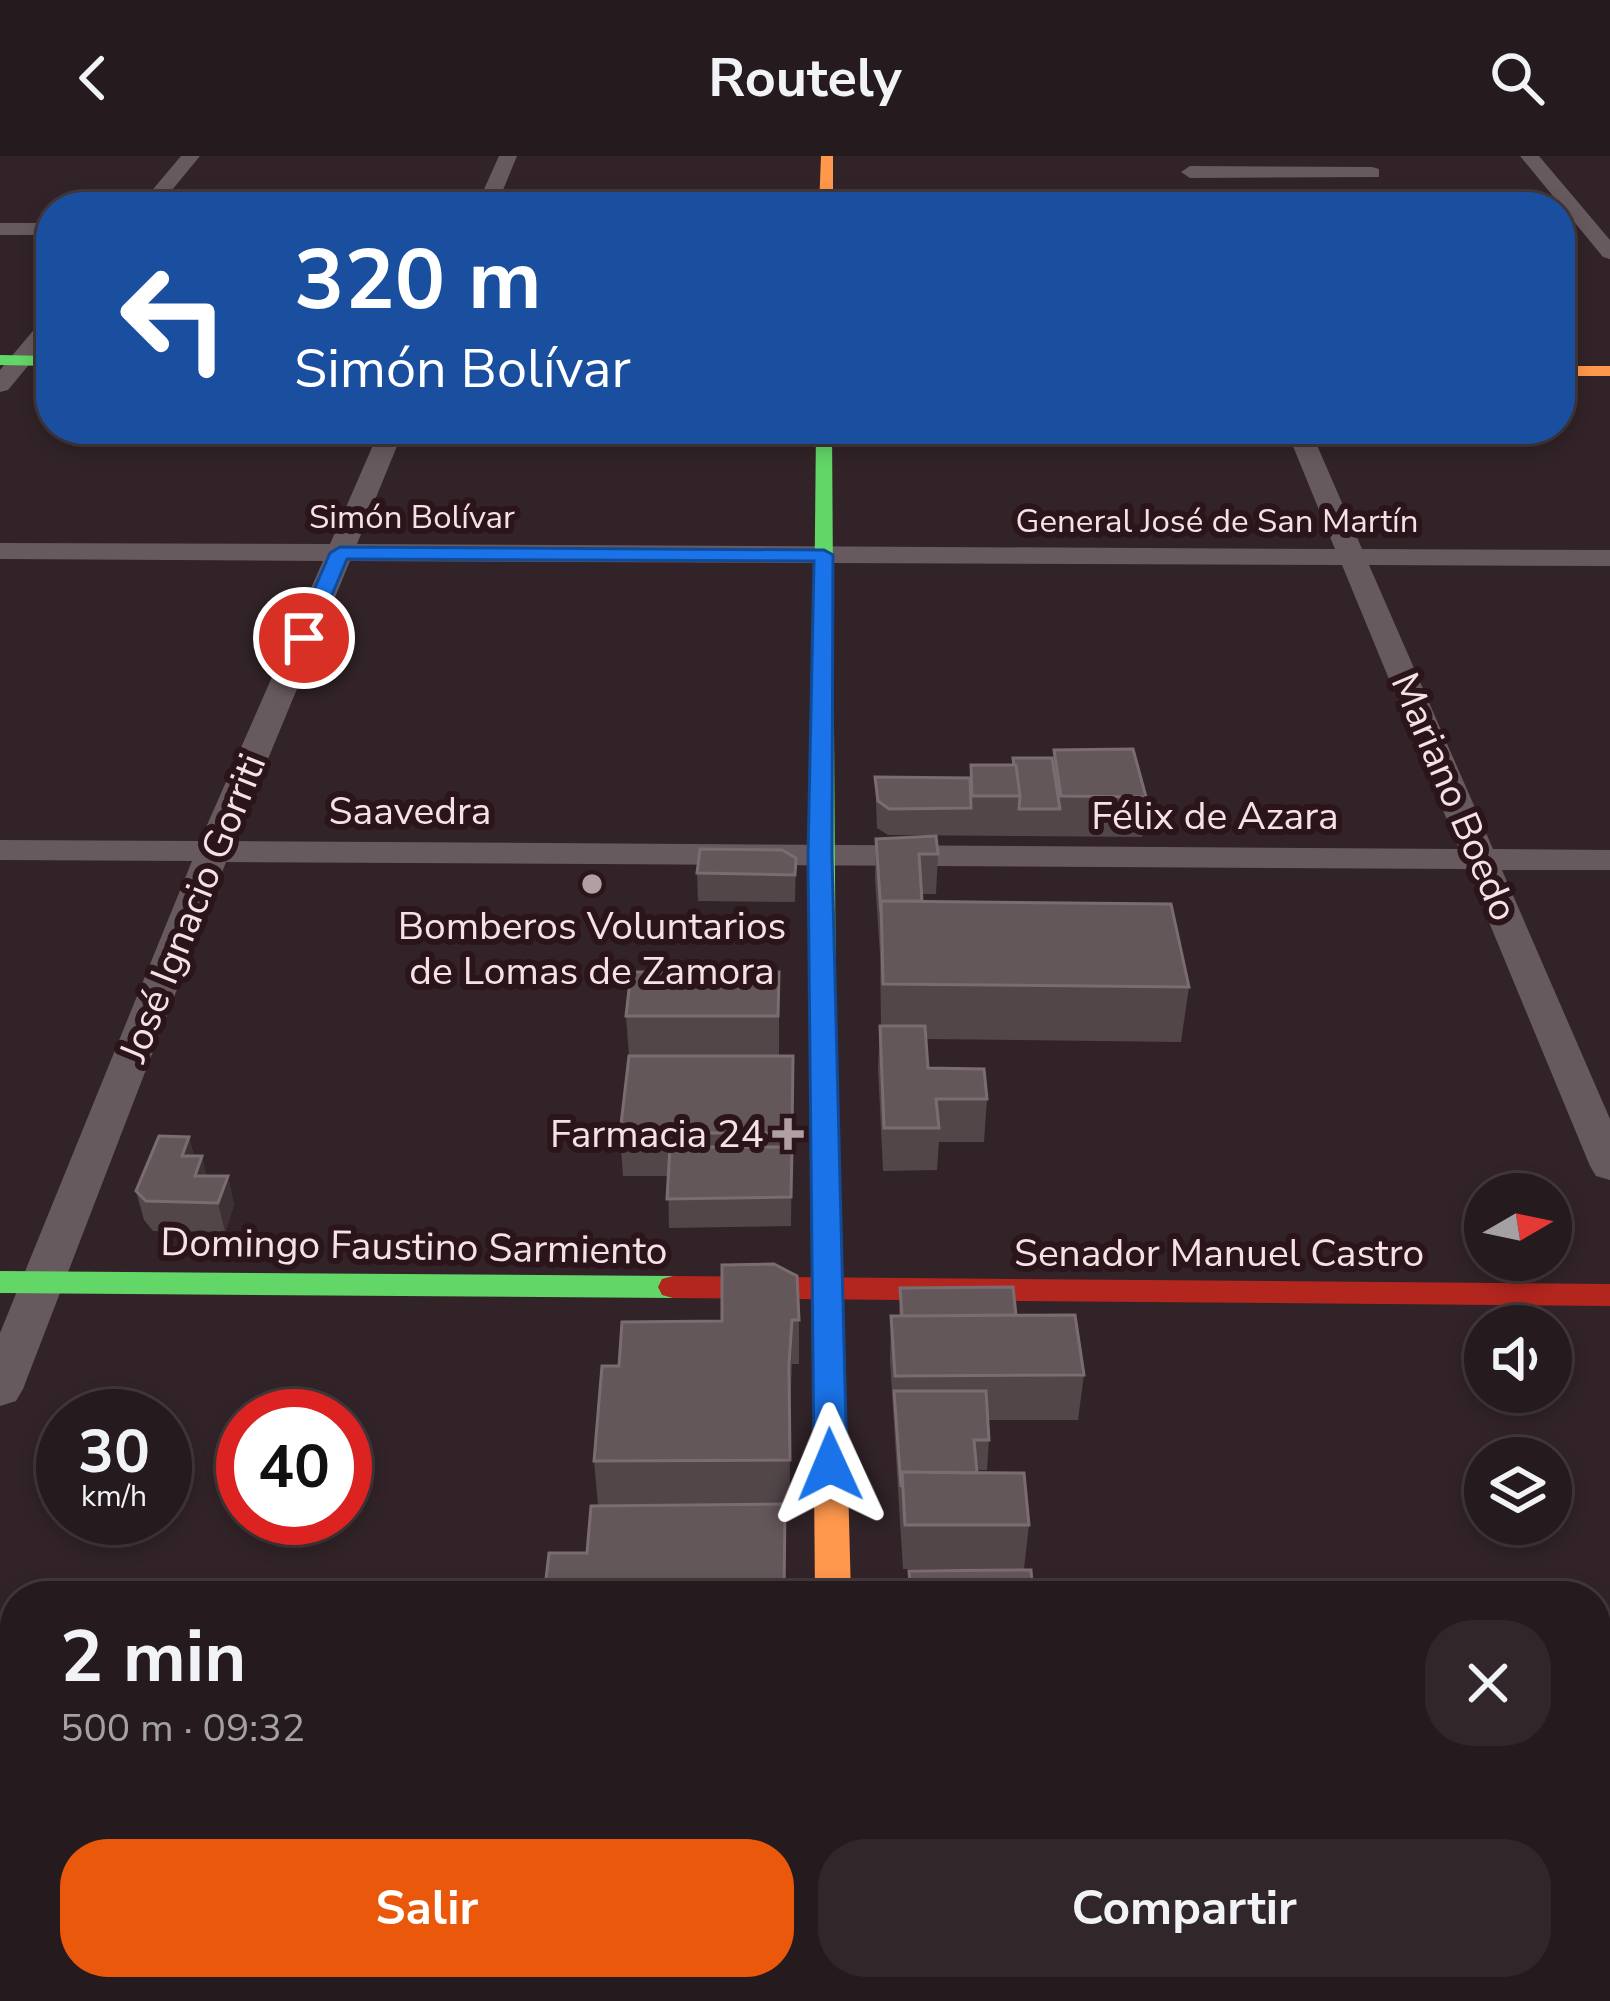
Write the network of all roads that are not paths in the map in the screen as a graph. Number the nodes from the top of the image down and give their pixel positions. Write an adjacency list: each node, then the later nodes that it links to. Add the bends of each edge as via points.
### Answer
1 (191, 156): 7 (street)
2 (508, 156): 8 (street)
3 (827, 156): 9 (street)
4 (1529, 156): 10 (street)
5 (1190, 173): 6 (street)
6 (1372, 173)
7 (161, 192)
8 (492, 192)
9 (826, 192)
10 (1561, 192)
11 (1575, 208): 15 (street)
12 (0, 229): 13 (street)
13 (36, 229)
14 (1575, 238): 15 (street)
15 (1605, 242)
16 (36, 337): 17 (street)
17 (10, 360): 20 (street)
18 (1575, 371): 19 (street)
19 (1610, 371)
20 (0, 385)
21 (386, 444): 25 (street, José Ignacio Gorriti)
22 (824, 444): 26 (street)
23 (1304, 444): 27 (street, Mariano Boedo)
24 (0, 551): 25 (street, Simón Bolívar)
25 (340, 553): 26 (street, Simón Bolívar); 30 (street, José Ignacio Gorriti)
26 (824, 555): 27 (street, General José de San Martín); 31 (street)
27 (1352, 557): 28 (street, General José de San Martín); 32 (street, Mariano Boedo)
28 (1610, 558)
29 (0, 850): 30 (street, Saavedra)
30 (213, 851): 31 (street, Saavedra); 35 (street, José Ignacio Gorriti)
31 (820, 856): 32 (street, Félix de Azara); 36 (street)
32 (1481, 860): 33 (street, Félix de Azara); 34 (street, Mariano Boedo)
33 (1610, 860)
34 (1610, 1166)
35 (21, 1282): 36 (street, Domingo Faustino Sarmiento); 38 (street, José Ignacio Gorriti)
36 (827, 1290): 37 (street, Senador Manuel Castro); 39 (street)
37 (1610, 1295)
38 (0, 1389)
39 (833, 1581)

